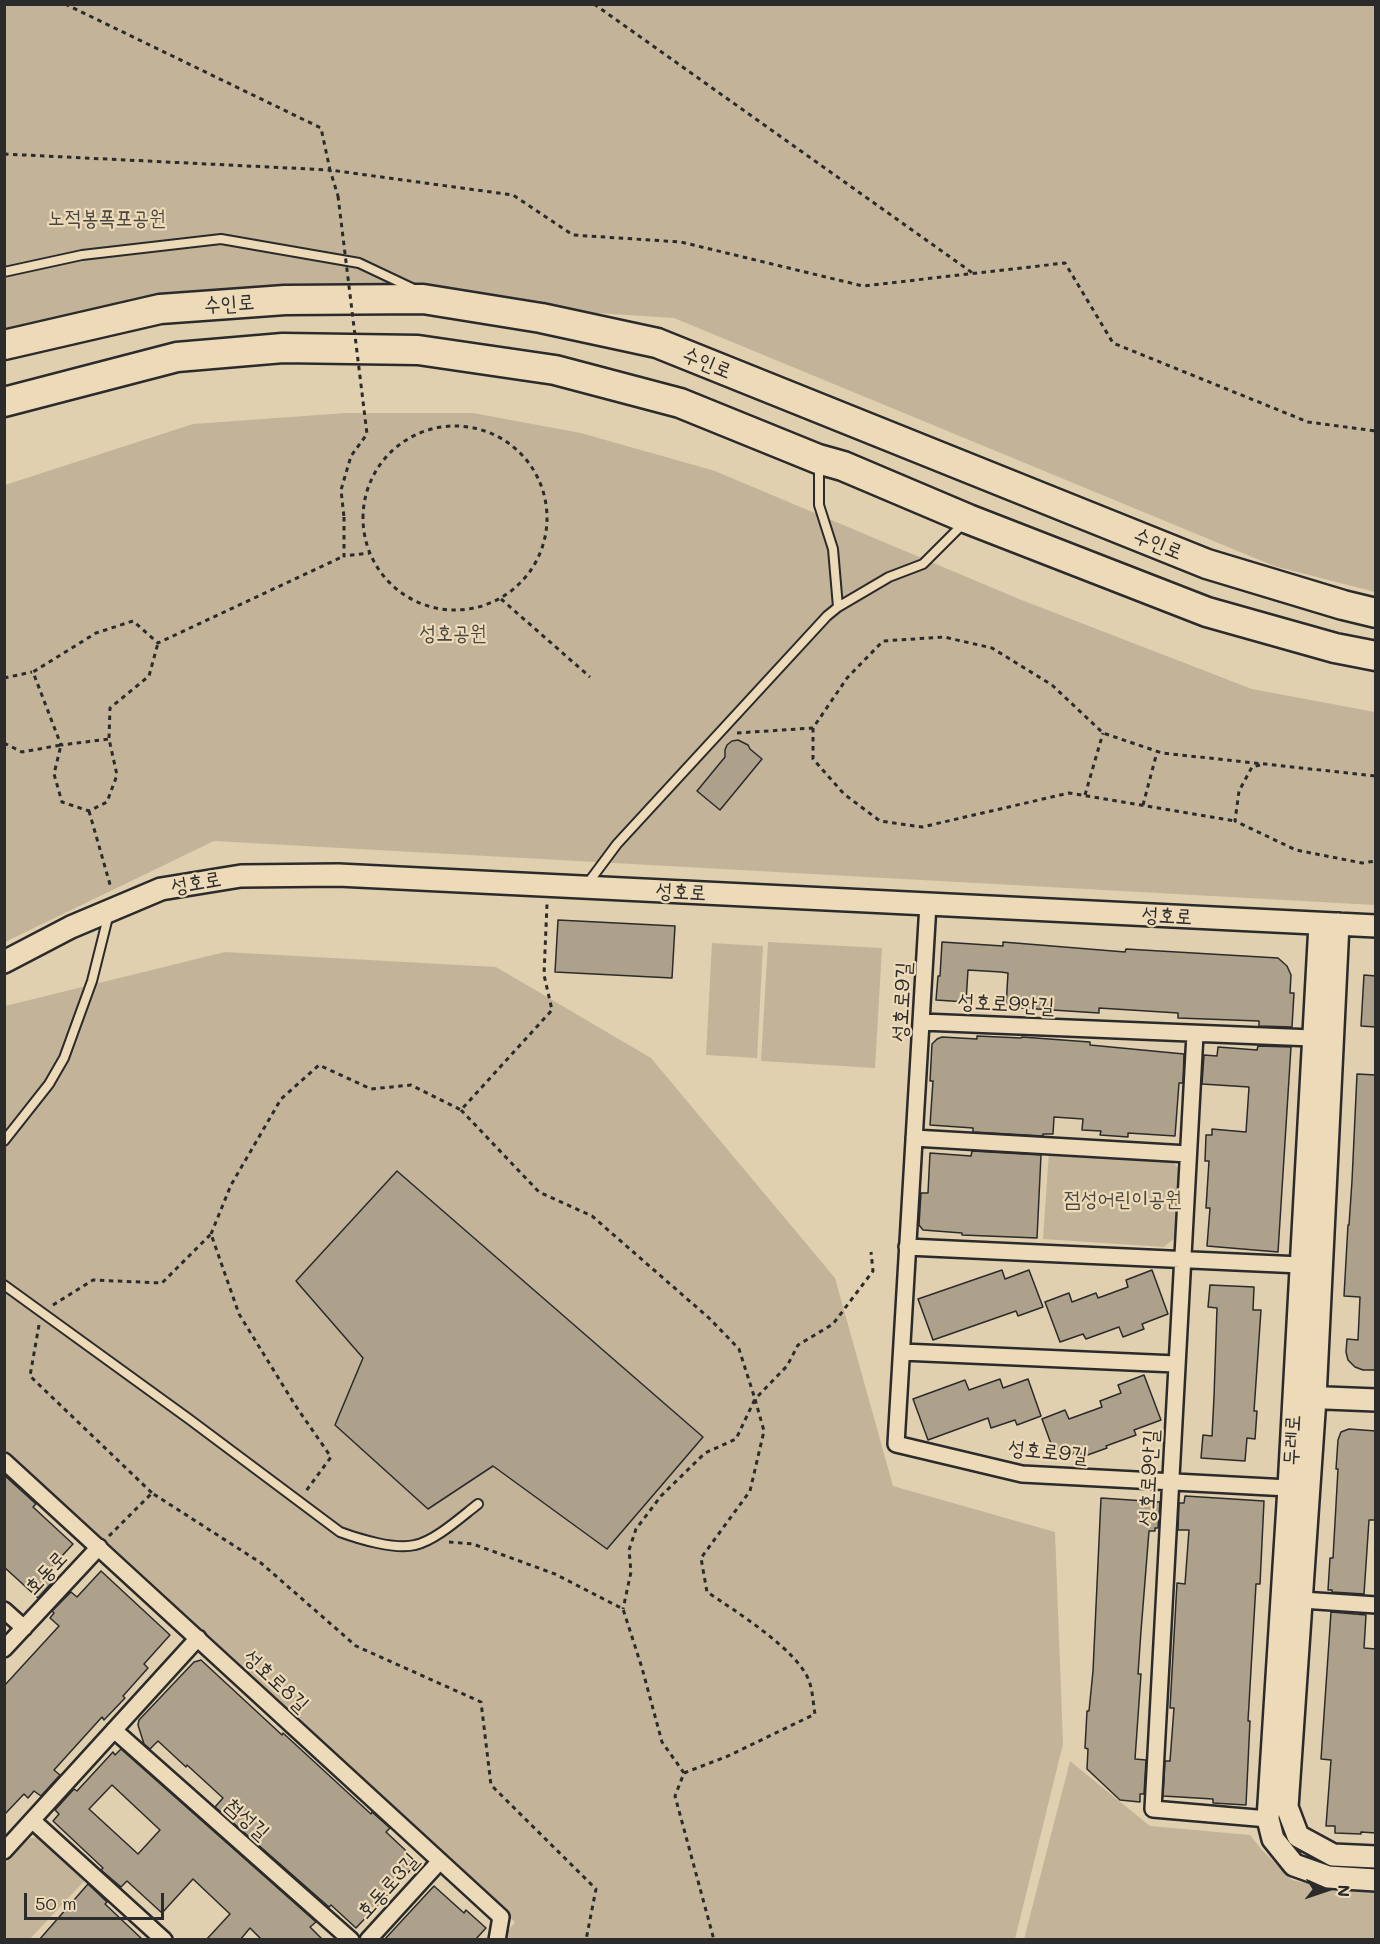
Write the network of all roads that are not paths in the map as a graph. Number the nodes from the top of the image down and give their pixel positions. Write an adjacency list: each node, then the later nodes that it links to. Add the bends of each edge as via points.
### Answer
1 (4, 272): 2 (lane, via 82,255 222,239 358,263)
2 (440, 301): 3 (highway, 수인로, via 285,300 160,309); 10 (highway, 수인로, via 657,343 1207,564)
3 (4, 345)
4 (52, 389): 5 (highway); 6 (highway); 7 (highway, via 177,357 283,348 418,350 555,370 680,403)
5 (4, 402)
6 (4, 419)
7 (818, 459): 8 (highway); 9 (lane, via 819,505 833,549)
8 (968, 519): 9 (lane, via 923,564 889,577); 11 (highway, via 1207,612)
9 (838, 607): 12 (lane, via 617,844)
10 (1376, 613)
11 (1376, 656)
12 (585, 888): 13 (street, 성호로); 14 (street, 성호로, via 338,875 241,876 161,890)
13 (928, 904): 15 (street, 성호로); 18 (street, 성호로9길)
14 (113, 908): 17 (street, 성호로); 22 (lane, via 64,1058 50,1084)
15 (1329, 924): 16 (street, 성호로); 20 (street, 두레로); 31 (street, 두레로)
16 (1376, 926)
17 (4, 963)
18 (922, 1022): 19 (street, 성호로9안길); 21 (street, 성호로9길)
19 (1195, 1034): 20 (street, 성호로9안길); 23 (street, 성호로9안길)
20 (1312, 1038): 26 (street, 두레로)
21 (914, 1138): 23 (street); 24 (street, 성호로9길)
22 (4, 1141)
23 (1188, 1154): 25 (street, 성호로9안길)
24 (907, 1247): 25 (street); 28 (street, 성호로9길)
25 (1183, 1260): 26 (street); 29 (street, 성호로9안길)
26 (1301, 1265): 30 (street, 두레로)
27 (4, 1285): 36 (lane, via 340,1532 360,1539 413,1546 429,1540)
28 (902, 1352): 29 (street); 34 (street, 성호로9길, via 896,1444 1022,1474)
29 (1176, 1364): 34 (street, 성호로9안길)
30 (1294, 1396): 31 (street); 35 (street, 두레로)
31 (1315, 1398): 32 (street); 38 (street, 두레로)
32 (1376, 1400)
33 (4, 1461): 37 (street, 성호로8길)
34 (1170, 1482): 35 (street, 성호로9길); 45 (street, 성호로9안길, via 1153,1809)
35 (1289, 1488): 45 (street, 두레로)
36 (478, 1504)
37 (99, 1547): 41 (street, 호동로); 42 (street, 성호로8길)
38 (1302, 1600): 39 (street); 48 (street, 두레로, via 1287,1807 1298,1836 1333,1854)
39 (1376, 1605)
40 (4, 1610): 41 (street, 호동로)
41 (24, 1628): 43 (street, 호동로)
42 (198, 1638): 44 (street); 49 (street, 성호로8길)
43 (4, 1648)
44 (114, 1730): 46 (street); 52 (street, 첨성길)
45 (1268, 1819): 50 (street, 두레로, via 1274,1839 1294,1865 1328,1877)
46 (33, 1821): 47 (street); 51 (street)
47 (4, 1851)
48 (1376, 1857)
49 (440, 1861): 53 (street, 호동로3길); 54 (street, 성호로8길, via 501,1917)
50 (1376, 1880)
51 (164, 1940)
52 (351, 1940)
53 (368, 1940)
54 (497, 1940)

